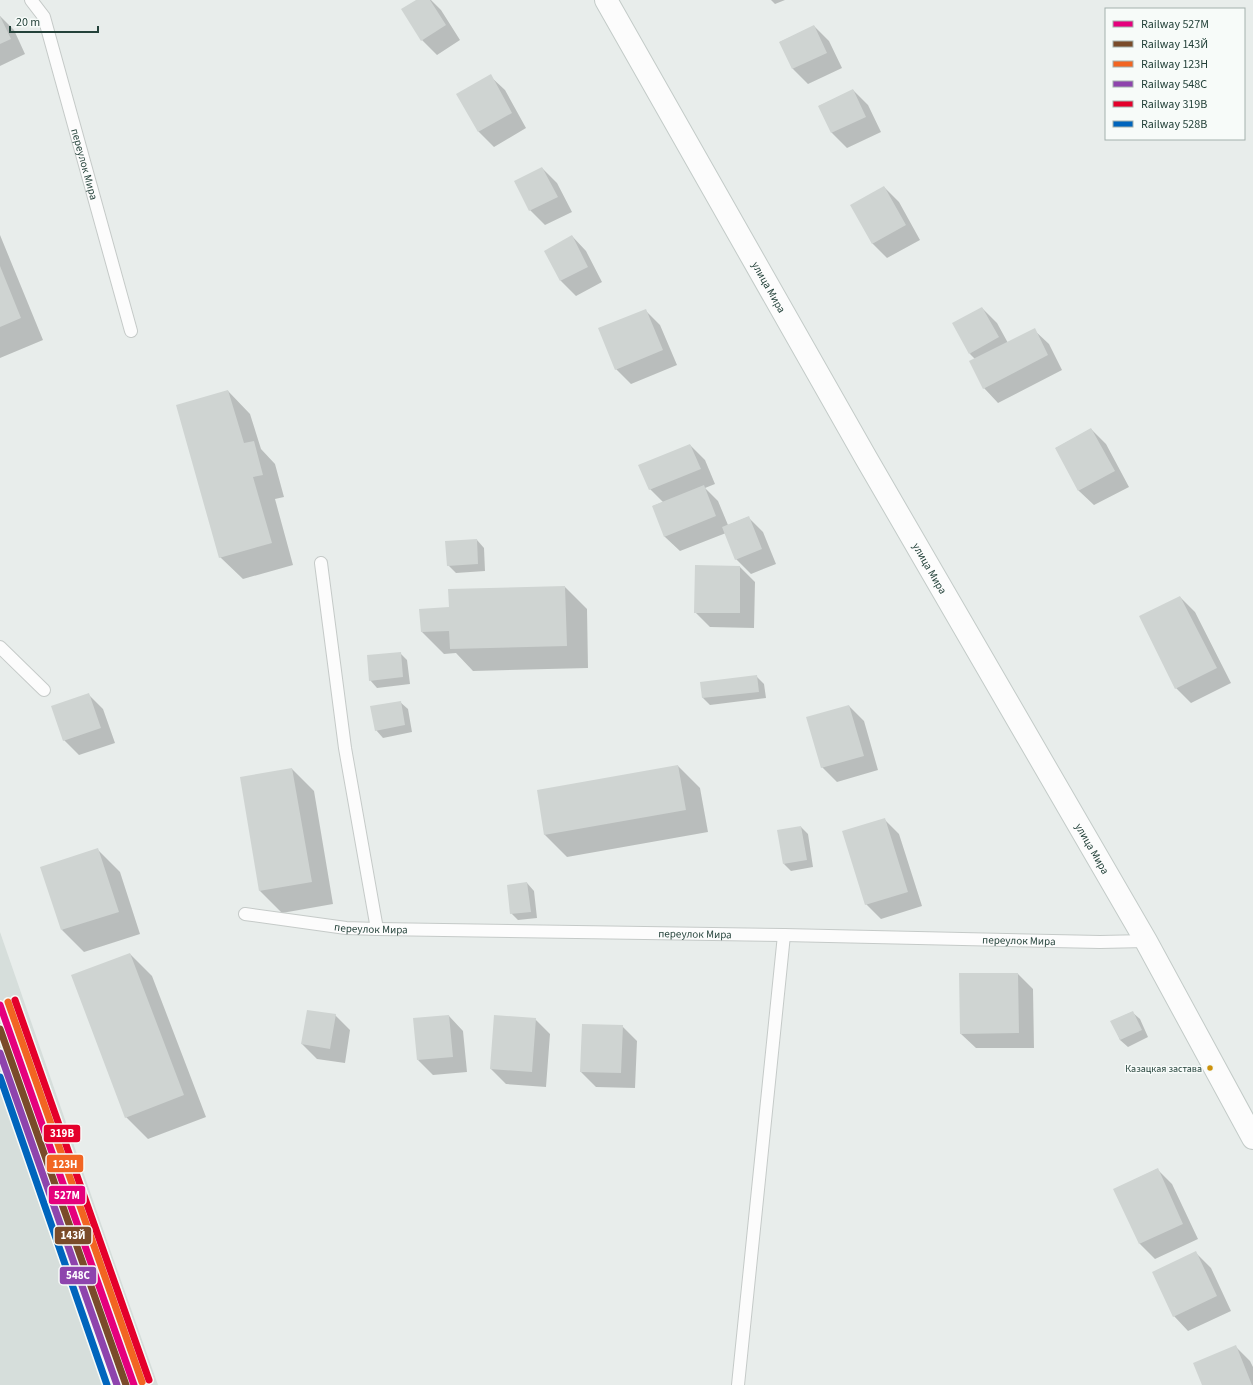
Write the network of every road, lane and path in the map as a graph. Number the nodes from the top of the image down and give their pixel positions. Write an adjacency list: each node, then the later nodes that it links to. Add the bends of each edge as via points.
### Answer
1 (31, 0): 3 (lane, переулок Мира, via 44,17)
2 (606, 0): 10 (main road, улица Мира, via 866,458)
3 (131, 331)
4 (321, 563): 8 (lane, via 345,748)
5 (0, 647): 6 (lane)
6 (44, 690)
7 (245, 914): 8 (lane, переулок Мира, via 346,928)
8 (377, 929): 9 (lane, переулок Мира)
9 (784, 935): 10 (lane, переулок Мира); 12 (lane)
10 (1146, 941): 11 (main road, улица Мира)
11 (1253, 1138)
12 (734, 1384)

